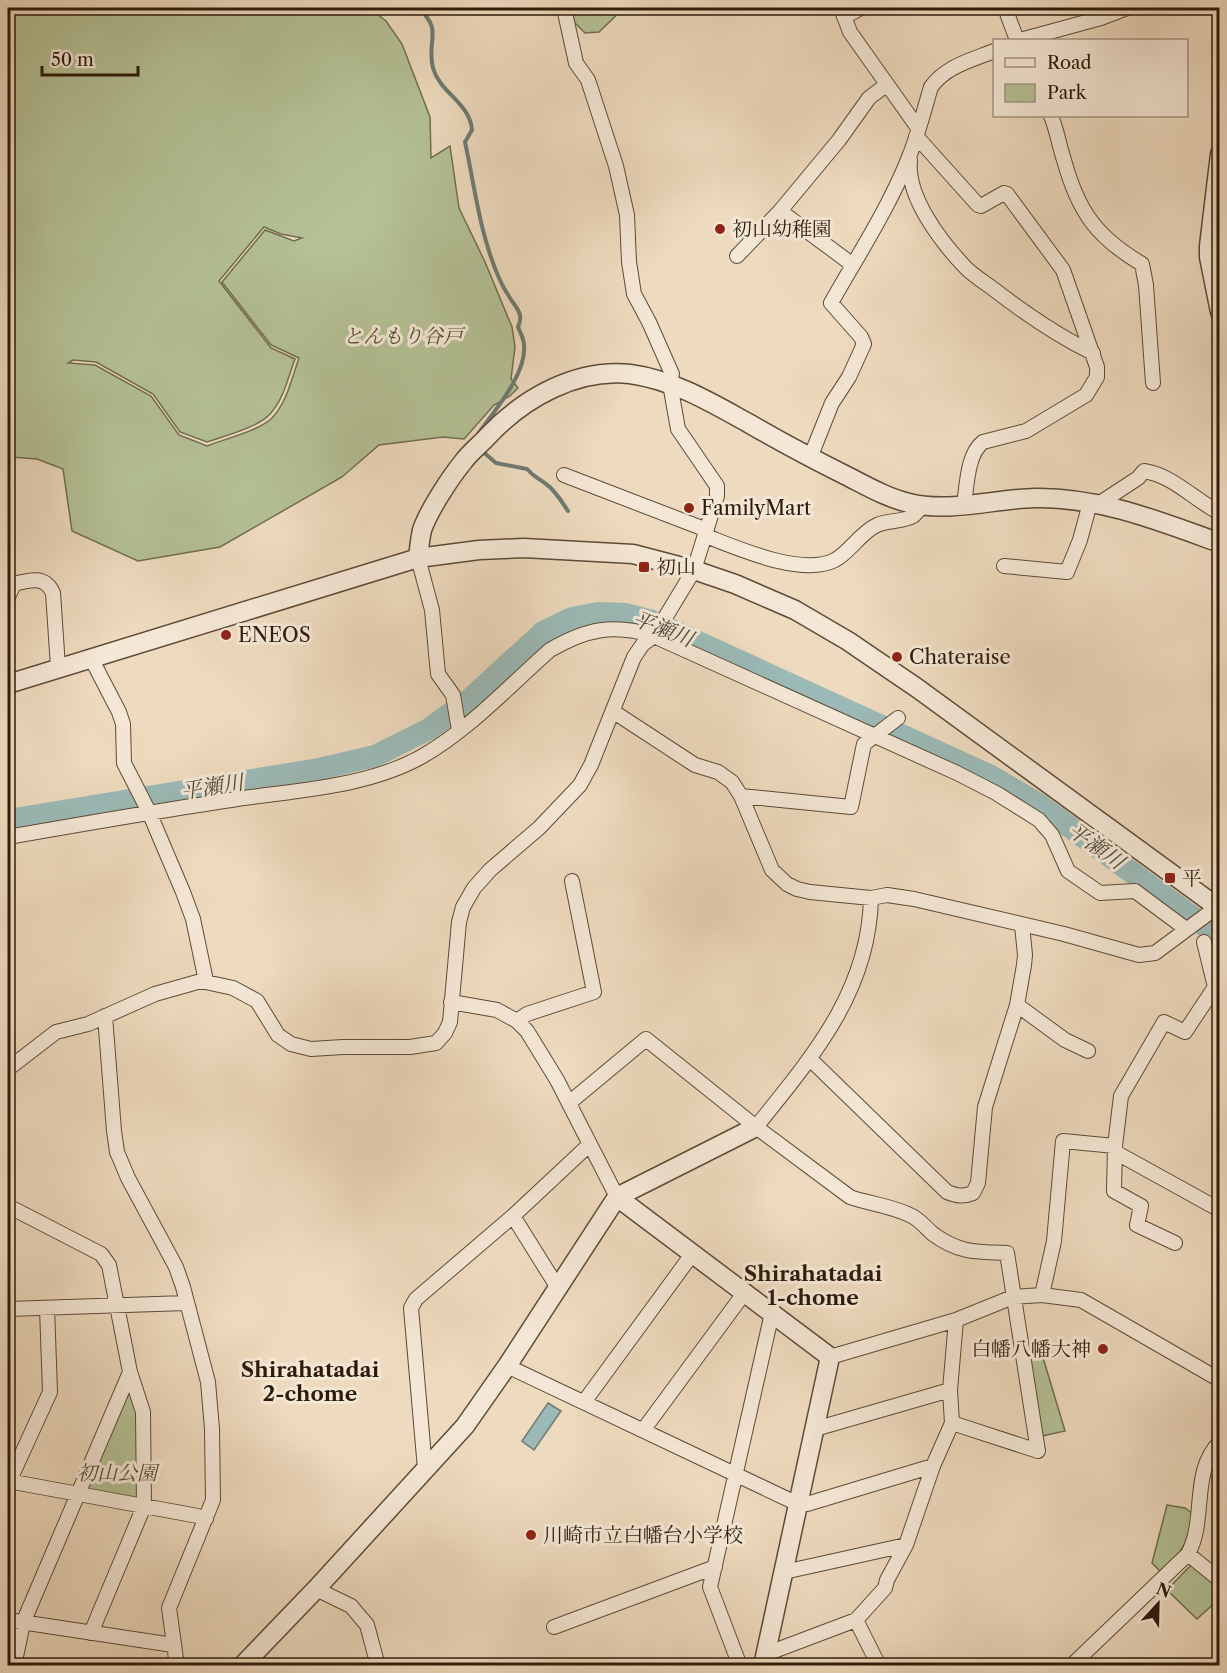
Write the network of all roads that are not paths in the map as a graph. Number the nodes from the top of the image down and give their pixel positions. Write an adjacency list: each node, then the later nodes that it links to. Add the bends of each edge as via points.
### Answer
1 (564, 8): 21 (street, via 576,63 588,80 616,166 627,214 634,294 672,374)
2 (861, 8): 5 (street)
3 (1005, 8): 6 (street)
4 (1127, 8): 7 (street)
5 (843, 12): 9 (street, via 850,32)
6 (1019, 39)
7 (1023, 39)
8 (993, 51): 11 (street, via 937,79)
9 (886, 85): 11 (street); 15 (street, via 869,98)
10 (1051, 117): 20 (street, via 1076,196 1088,220 1121,251 1142,264)
11 (917, 132): 13 (street); 19 (street, via 978,205 1007,194 1063,270)
12 (1220, 154): 14 (street)
13 (910, 155): 17 (street); 19 (street, via 911,184 918,200 967,269 1072,343)
14 (1217, 189): 18 (street, via 1209,256)
15 (780, 211): 16 (street); 17 (street)
16 (736, 256)
17 (853, 265): 22 (street, via 831,303 864,344 832,403)
18 (1220, 312)
19 (1093, 353): 25 (street, via 1097,377 1086,395 1026,431 978,446)
20 (1153, 382)
21 (670, 384): 22 (street); 28 (street, via 678,429 717,486); 30 (street, via 628,374 603,375 573,380 524,404 462,462 427,519)
22 (810, 458): 26 (street, via 872,489)
23 (564, 475): 28 (street)
24 (1095, 503): 25 (street, via 1034,498); 27 (street, via 1144,471 1169,479); 29 (street); 31 (street, via 1067,572)
25 (964, 505): 26 (street)
26 (923, 506): 28 (street, via 913,516 877,525 836,560 815,565 776,560)
27 (1220, 513)
28 (706, 533): 32 (street)
29 (1220, 543)
30 (418, 558): 32 (street, via 479,550 578,549 633,554); 35 (street); 40 (street, via 432,610 438,675 453,696)
31 (1004, 566)
32 (694, 570): 34 (street); 47 (street, via 795,610 848,641)
33 (8, 597): 36 (street, via 14,585 31,579 50,585)
34 (654, 636): 38 (street, via 634,657); 40 (street, via 638,631 596,630 568,639 549,650); 41 (street)
35 (91, 658): 36 (street); 43 (street, via 119,712 124,763)
36 (58, 667): 37 (street)
37 (8, 684)
38 (614, 712): 42 (street, via 694,765 718,772 732,782); 53 (street, via 580,785 539,828 490,870 463,907)
39 (897, 719): 41 (street)
40 (459, 730): 43 (street, via 420,757 375,776)
41 (874, 735): 42 (street, via 864,744 851,807); 49 (street, via 996,793 1039,820 1052,835 1068,871 1100,893 1135,891)
42 (741, 796): 46 (street, via 766,858 775,874 787,884 810,892)
43 (148, 810): 44 (street); 51 (street, via 193,919)
44 (8, 837)
45 (572, 881): 56 (street, via 594,992 526,1014)
46 (871, 898): 48 (street, via 887,895 914,899); 58 (street, via 871,924 855,981)
47 (1218, 908): 49 (street)
48 (1022, 925): 49 (street, via 1139,955 1155,952); 54 (street, via 1025,955)
49 (1186, 929)
50 (1204, 942): 52 (street)
51 (206, 981): 53 (street, via 233,988 257,1001 278,1035 291,1044 310,1049 436,1043 450,1022); 55 (street, via 155,994)
52 (1216, 997): 63 (street, via 1185,1032 1164,1022 1121,1096)
53 (451, 1002): 56 (street, via 497,1010)
54 (1017, 1005): 57 (street, via 1065,1040); 58 (street, via 985,1107 978,1183 973,1193 966,1196 947,1192)
55 (105, 1016): 59 (street, via 56,1032); 74 (street, via 117,1152 176,1267)
56 (517, 1021): 60 (street, via 537,1046)
57 (1088, 1051)
58 (810, 1059): 61 (street)
59 (8, 1069)
60 (569, 1103): 61 (street, via 646,1039); 62 (street)
61 (756, 1127): 64 (street); 73 (street, via 850,1197 914,1217 954,1247 971,1252 1007,1253)
62 (590, 1144): 64 (street); 67 (street)
63 (1115, 1149): 66 (street); 68 (street, via 1114,1191 1141,1206 1137,1226); 72 (street, via 1063,1141 1054,1241)
64 (617, 1197): 69 (street); 70 (street)
65 (8, 1206): 75 (street, via 101,1254 109,1265)
66 (1220, 1210)
67 (513, 1216): 70 (street); 91 (street, via 416,1299 411,1308)
68 (1174, 1243)
69 (693, 1253): 71 (street); 85 (street)
70 (558, 1288): 81 (street)
71 (745, 1292): 78 (street); 88 (street)
72 (1042, 1296): 73 (street); 83 (street, via 1081,1300)
73 (1013, 1297): 79 (street); 86 (street, via 1038,1451)
74 (186, 1303): 75 (street); 97 (street, via 210,1397 213,1500)
75 (117, 1306): 76 (street); 82 (street)
76 (47, 1308): 77 (street); 93 (street, via 50,1392)
77 (8, 1309)
78 (772, 1313): 80 (street); 92 (street)
79 (956, 1320): 80 (street); 84 (street)
80 (830, 1357): 87 (street)
81 (507, 1366): 85 (street); 91 (street, via 465,1426)
82 (130, 1372): 94 (street); 96 (street, via 143,1412)
83 (1220, 1380)
84 (950, 1390): 86 (street); 87 (street)
85 (584, 1401): 88 (street)
86 (952, 1423): 90 (street)
87 (815, 1429): 95 (street)
88 (644, 1430): 92 (street)
89 (1220, 1442): 99 (street, via 1203,1472 1197,1529)
90 (933, 1466): 95 (street); 98 (street)
91 (425, 1469): 103 (street)
92 (736, 1474): 95 (street); 100 (street)
93 (8, 1482): 94 (street)
94 (76, 1495): 96 (street); 106 (street)
95 (798, 1504): 101 (street)
96 (144, 1506): 97 (street); 108 (street)
97 (206, 1519): 109 (street, via 169,1608)
98 (906, 1545): 101 (street); 105 (street, via 885,1588)
99 (1188, 1554): 102 (street); 117 (street)
100 (715, 1567): 107 (street); 115 (street, via 710,1587)
101 (784, 1572): 110 (street)
102 (1220, 1580)
103 (316, 1589): 113 (street); 114 (street, via 351,1606 367,1625)
104 (8, 1620): 106 (street)
105 (856, 1620): 110 (street); 116 (street)
106 (23, 1623): 108 (street); 111 (street)
107 (554, 1627)
108 (91, 1633): 109 (street)
109 (174, 1645): 112 (street)
110 (764, 1660)
111 (14, 1665)
112 (177, 1665)
113 (242, 1665)
114 (378, 1665)
115 (740, 1665)
116 (879, 1665)
117 (1071, 1665)

